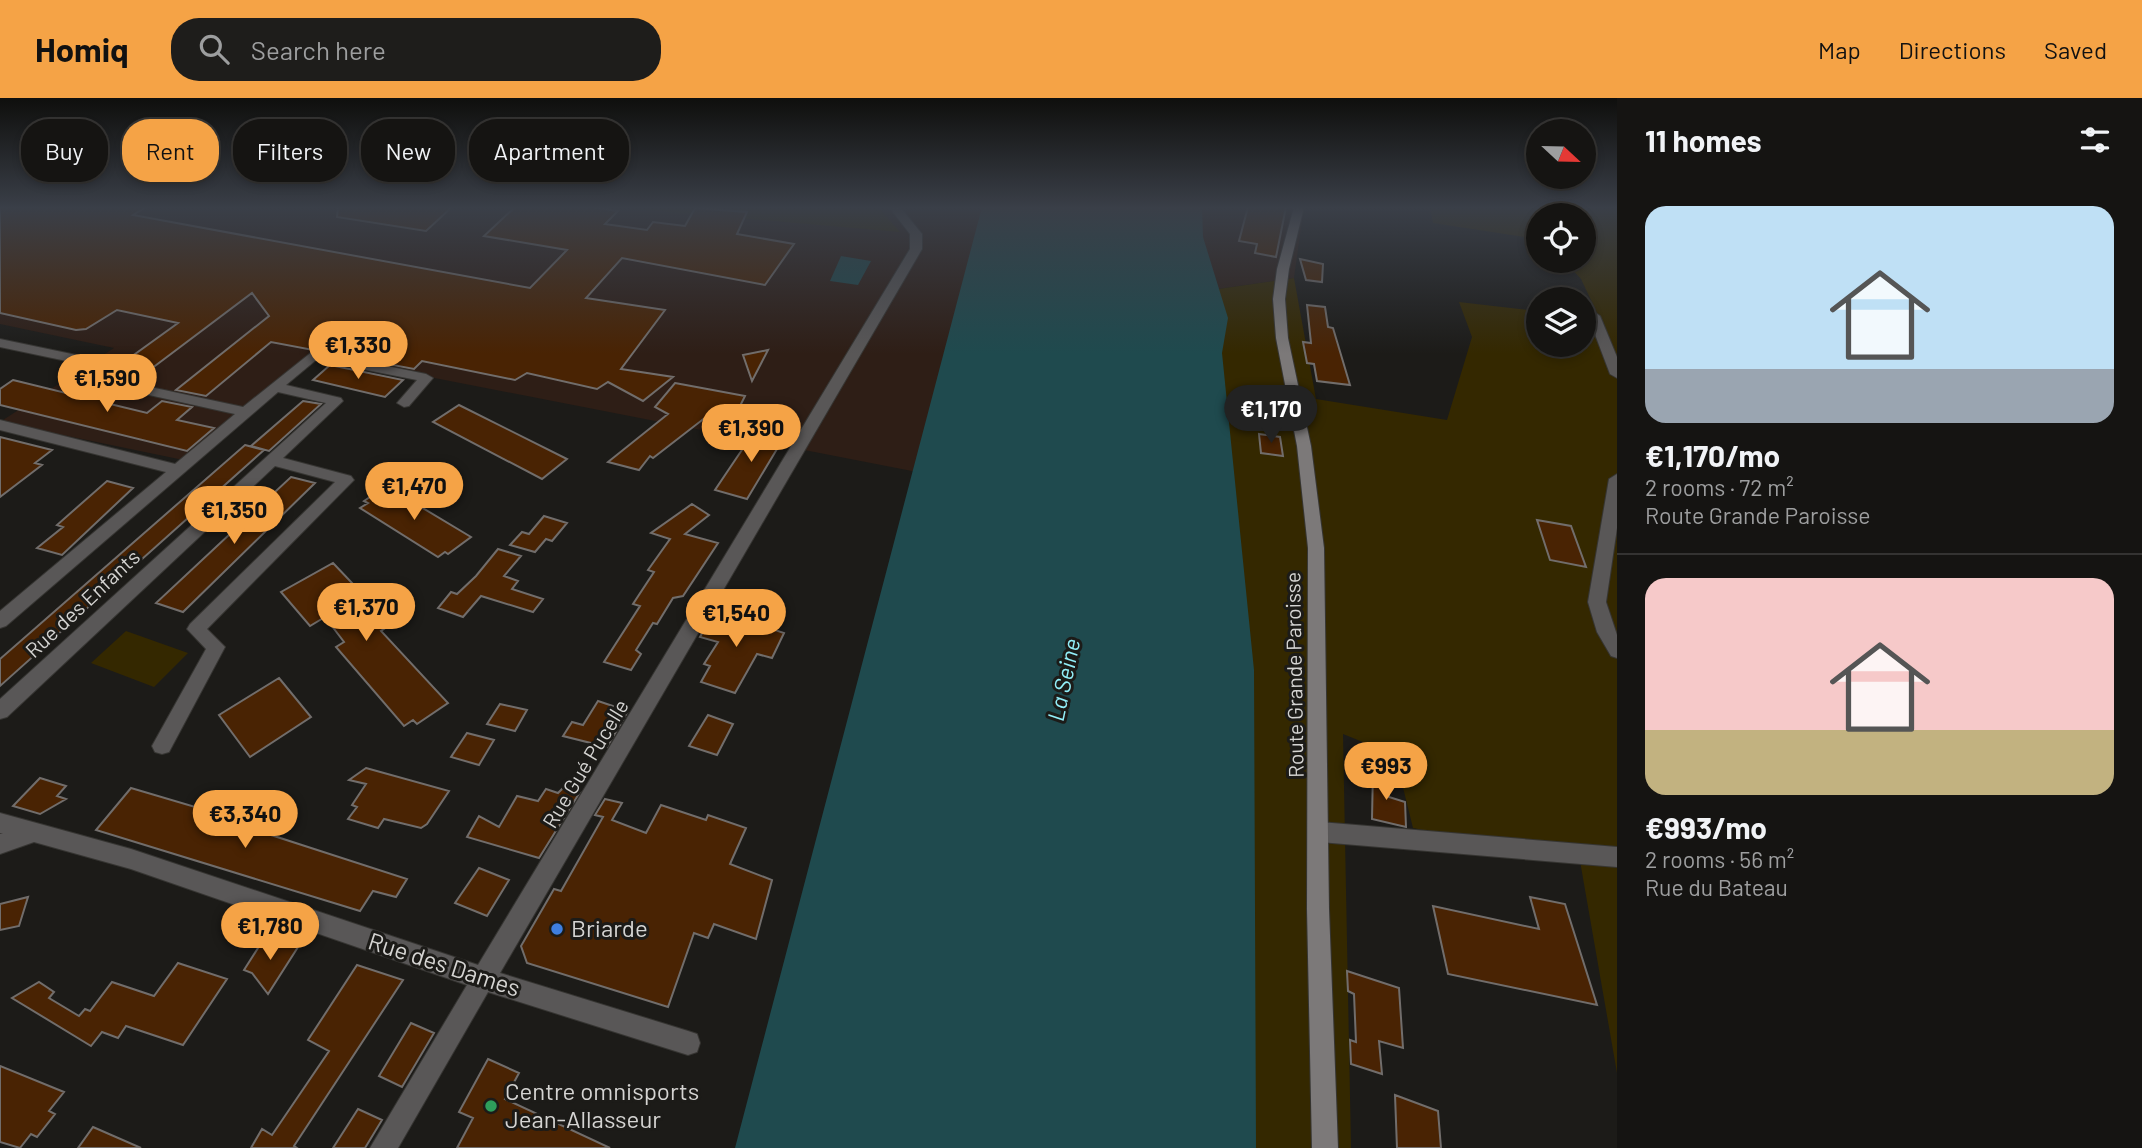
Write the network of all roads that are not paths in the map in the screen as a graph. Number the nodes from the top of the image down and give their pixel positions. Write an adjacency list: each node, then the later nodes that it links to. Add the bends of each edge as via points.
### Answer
1 (912, 256): 22 (street, Rue Gué Pucelle)
2 (1286, 256): 18 (main road, Route Grande Paroisse, via 1279,299 1282,338 1304,446 1316,548)
3 (1596, 321): 5 (street)
4 (0, 343): 8 (street, via 81,360 80,373 86,377)
5 (1617, 374)
6 (275, 387): 7 (street, via 313,355 426,378); 8 (street); 10 (street, Rue des Enfants, via 336,401)
7 (404, 403)
8 (246, 412): 11 (street)
9 (0, 425): 11 (street)
10 (271, 460): 15 (street, Rue des Enfants); 16 (street, via 346,480 196,629 216,647)
11 (179, 470): 13 (street)
12 (1617, 479): 14 (street, via 1597,601)
13 (0, 621)
14 (1617, 651)
15 (0, 711)
16 (162, 746)
17 (0, 823): 19 (street, Rue des Dames)
18 (1320, 832): 21 (street); 25 (main road, Route Grande Paroisse)
19 (32, 833): 20 (street); 22 (street, Rue des Dames, via 131,859)
20 (0, 844)
21 (1617, 857)
22 (485, 977): 23 (street, Rue des Dames); 24 (street, Rue Gué Pucelle)
23 (688, 1043)
24 (383, 1148)
25 (1325, 1148)

